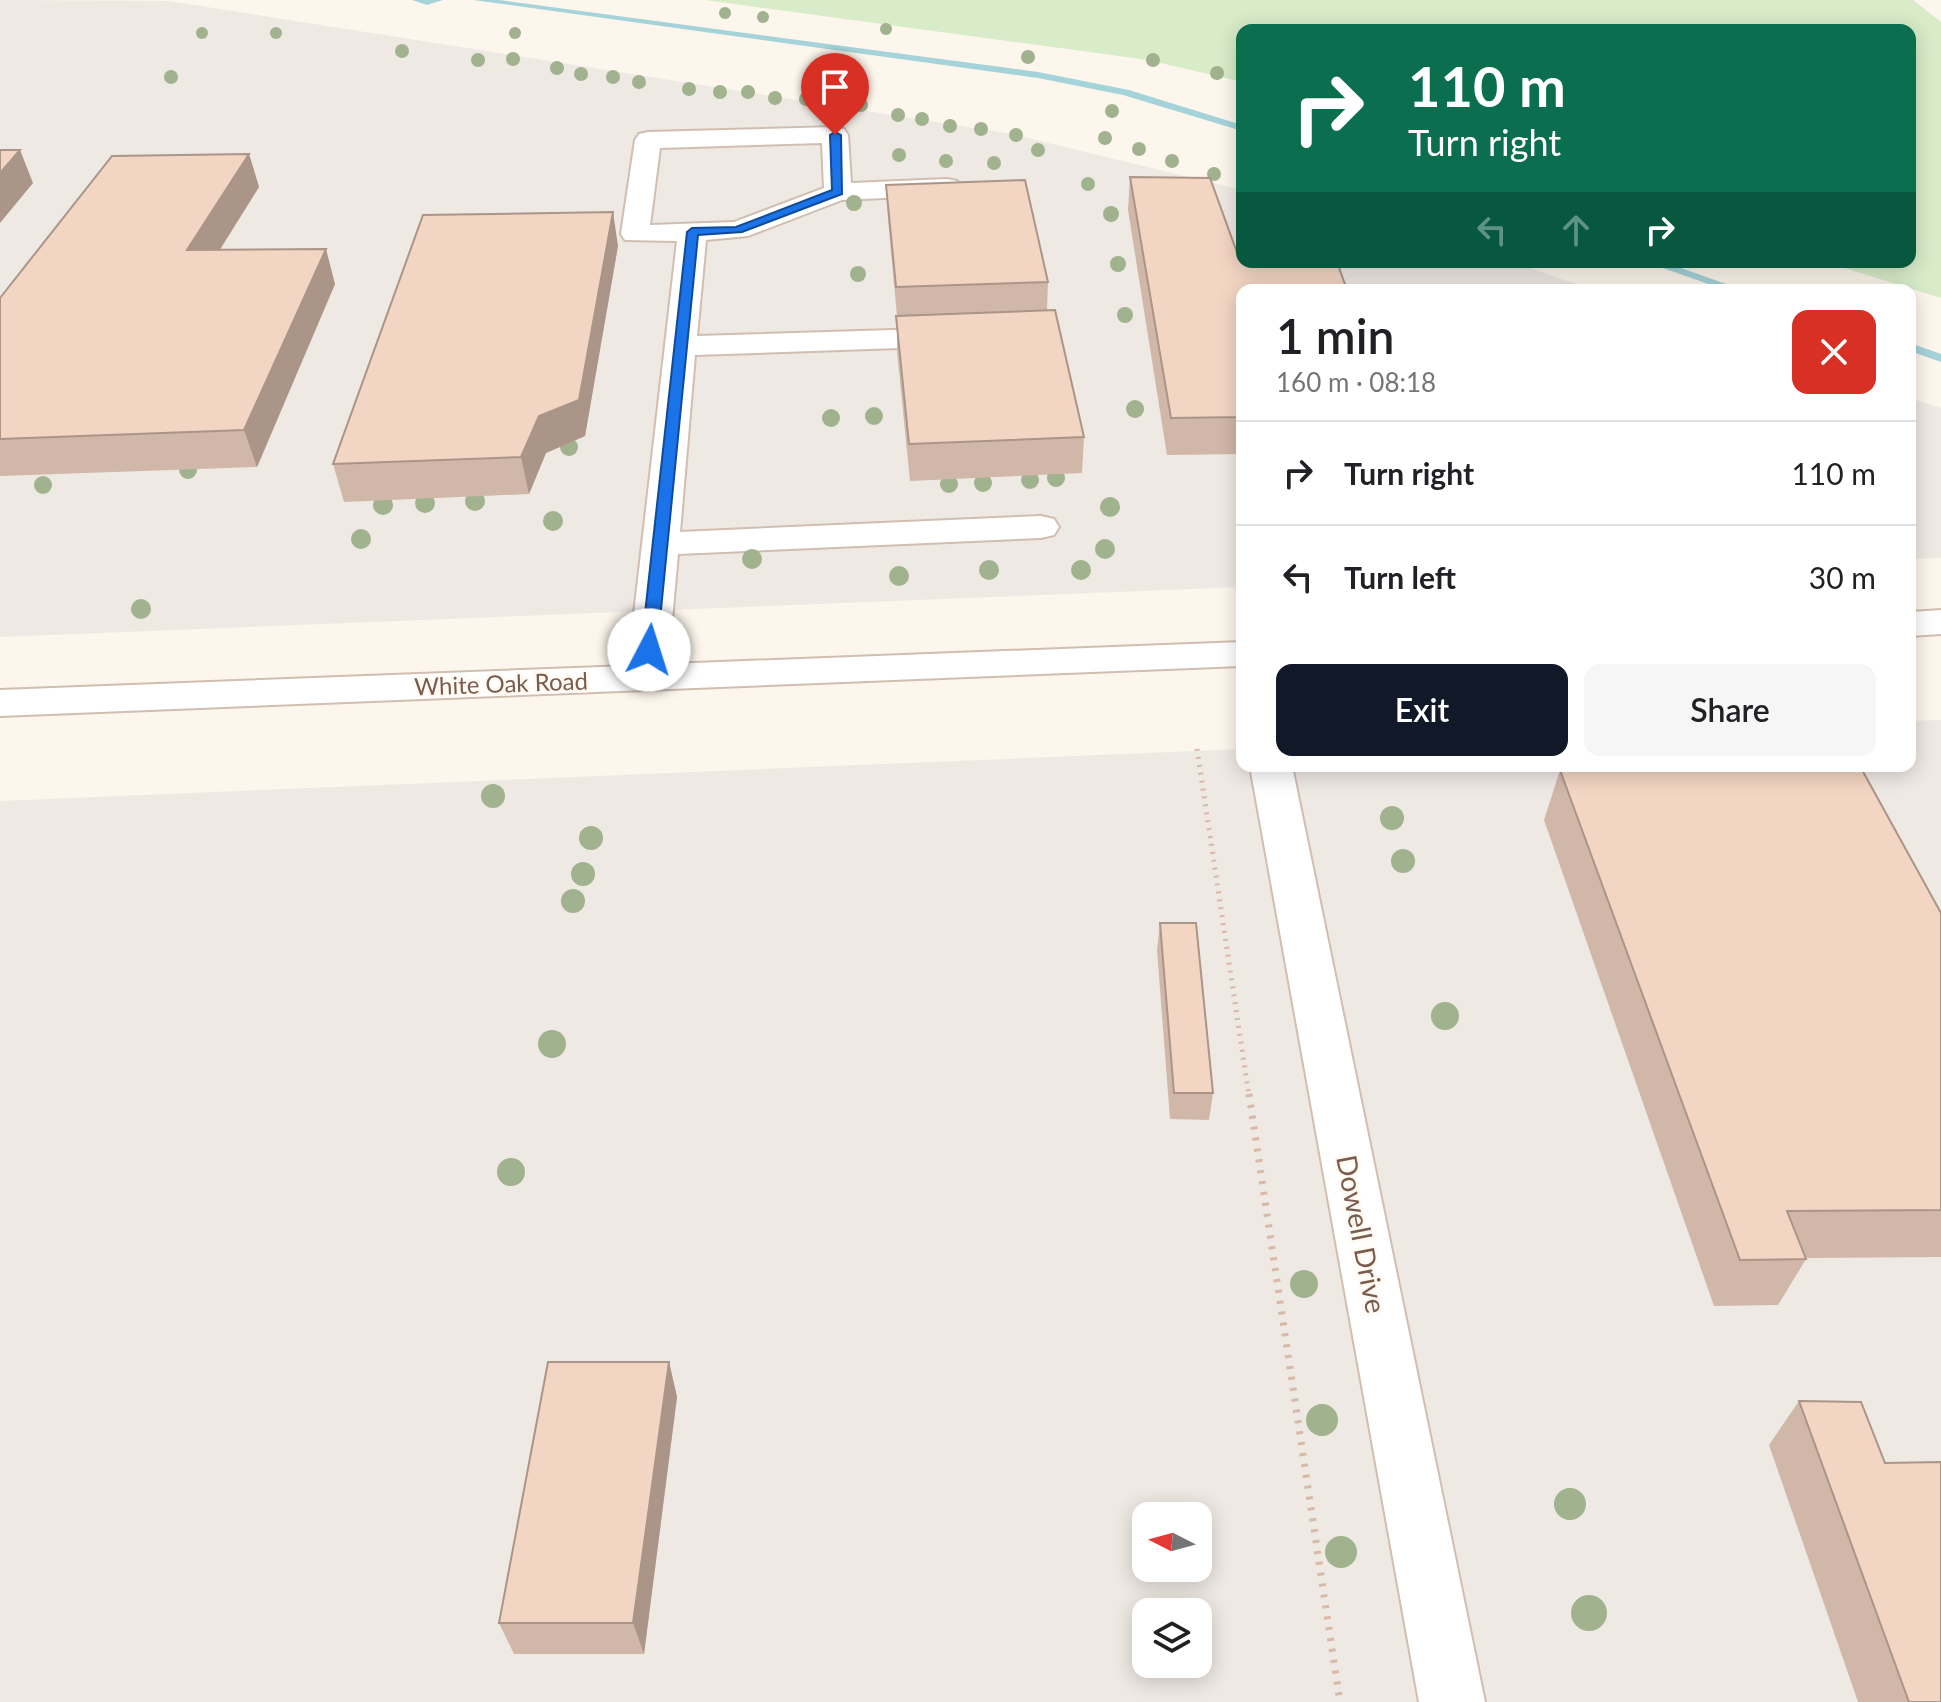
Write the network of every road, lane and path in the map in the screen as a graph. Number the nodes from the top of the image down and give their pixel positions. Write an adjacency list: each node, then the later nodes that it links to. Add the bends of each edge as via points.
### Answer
1 (978, 185): 2 (street)
2 (838, 192): 3 (street, via 738,230); 3 (street, via 835,135 648,140 635,234)
3 (692, 232): 5 (street)
4 (982, 336): 5 (street)
5 (679, 346): 7 (street)
6 (1041, 527): 7 (street)
7 (659, 544): 11 (street)
8 (1941, 622): 9 (street)
9 (1916, 624)
10 (1236, 654): 11 (street, White Oak Road)
11 (647, 677): 12 (street, White Oak Road)
12 (0, 703)
13 (1197, 749): 15 (path)
14 (1272, 772): 16 (street, Dowell Drive)
15 (1340, 1702)
16 (1452, 1702)

